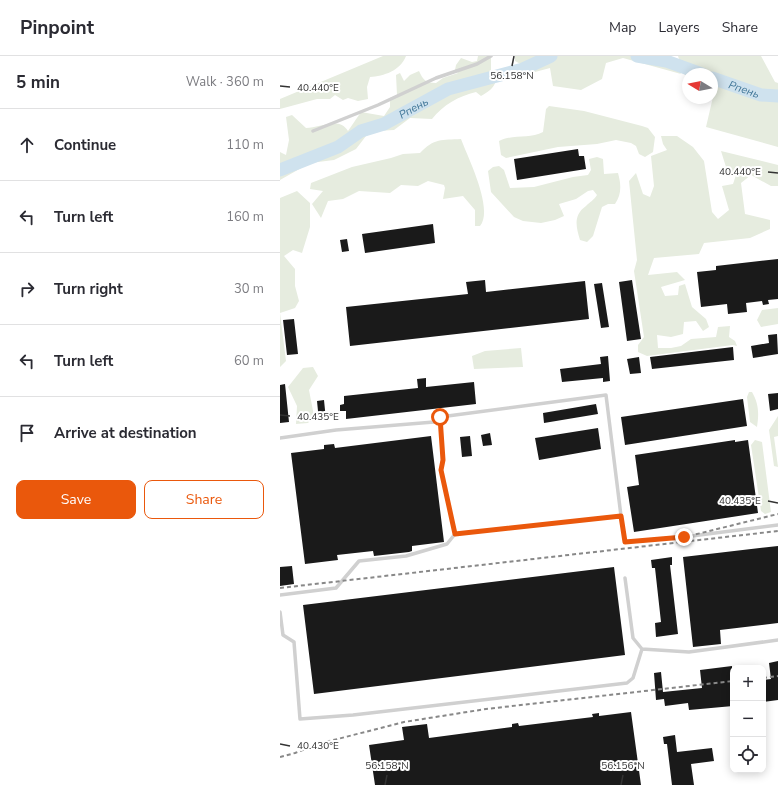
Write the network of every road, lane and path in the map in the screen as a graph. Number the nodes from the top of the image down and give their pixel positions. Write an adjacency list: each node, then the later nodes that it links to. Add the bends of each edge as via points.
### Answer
1 (491, 56): 2 (lane)
2 (313, 131)
3 (440, 417): 4 (lane, via 434,422 336,430); 5 (lane, via 606,395); 7 (lane, via 443,460 441,470)
4 (280, 438)
5 (621, 516): 6 (lane, via 625,542); 7 (lane)
6 (778, 525)
7 (455, 534): 9 (lane, via 447,544 406,556 359,561 336,588)
8 (625, 578): 12 (lane, via 633,638)
9 (280, 595)
10 (280, 612): 12 (lane, via 283,635 294,642 300,719 626,683 633,678)
11 (778, 640): 12 (lane, via 689,652)
12 (642, 649)

